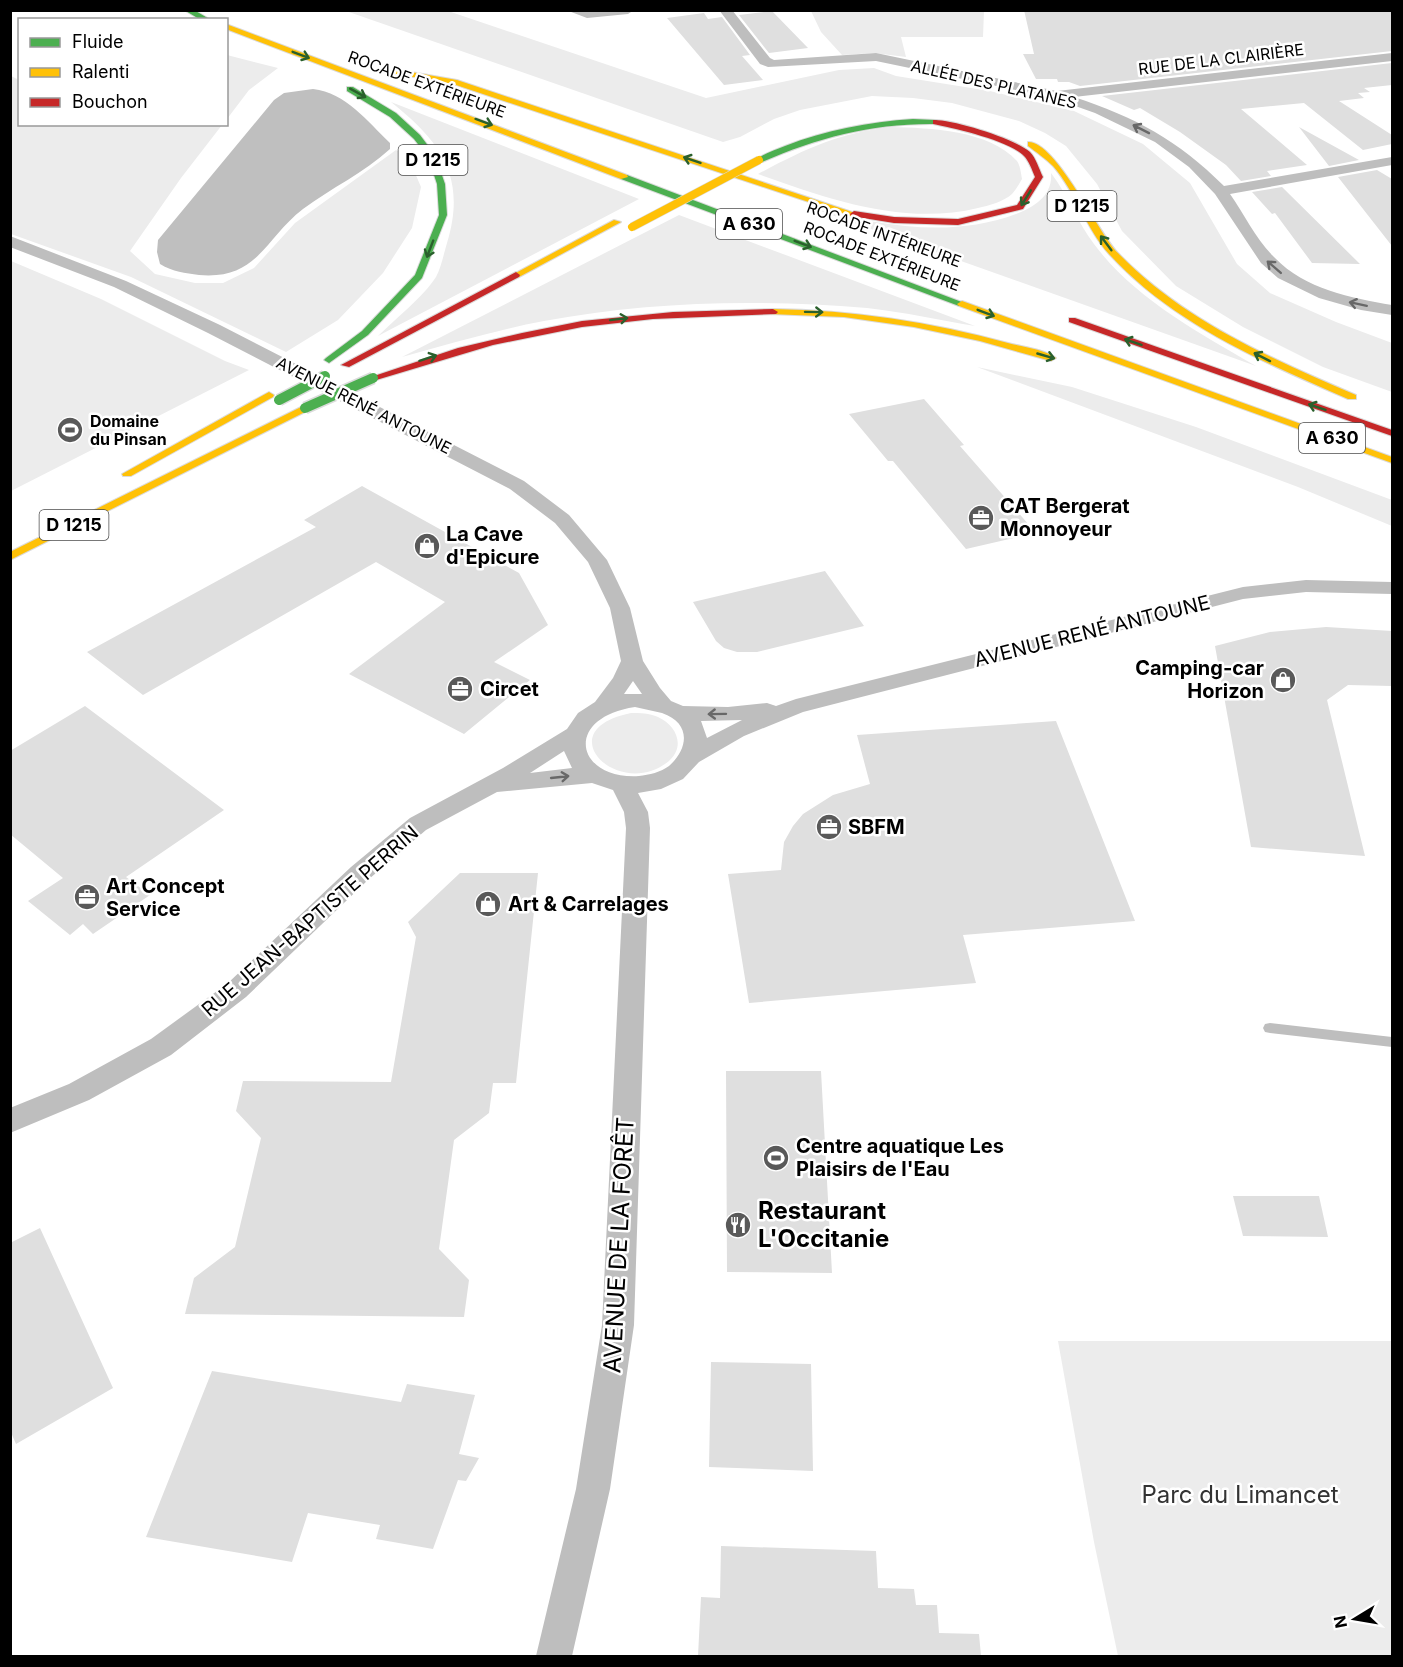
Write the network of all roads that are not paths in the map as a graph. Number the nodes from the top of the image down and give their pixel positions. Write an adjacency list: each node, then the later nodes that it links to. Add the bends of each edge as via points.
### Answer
1 (186, 10): 5 (highway)
2 (572, 10): 3 (street, via 587,14)
3 (628, 10)
4 (725, 10): 9 (street, ALLÉE DES PLATANES, via 765,61 784,65 876,57)
5 (204, 18)
6 (228, 27): 23 (highway, ROCADE EXTÉRIEURE / A 630, one-way to 23, via 990,315)
7 (228, 38): 19 (highway, D 1215, one-way to 19, via 356,91 393,115 432,157 441,184 443,215 420,276 365,333)
8 (1392, 57): 9 (street, RUE DE LA CLAIRIÈRE)
9 (1053, 94): 13 (street, ALLÉE DES PLATANES, one-way to 9, via 1160,139 1121,119)
10 (558, 131): 21 (highway, one-way to 10, bridge, via 356,372 632,227 759,160 824,132 882,121 929,122 982,132 1026,153 1039,177 1020,207 958,222 858,215 454,82 389,69)
11 (1392, 161): 13 (street)
12 (687, 179): 14 (highway, A 630)
13 (1221, 190): 16 (street, ALLÉE DES PLATANES, one-way to 13, via 1325,295 1284,275 1267,260)
14 (729, 194)
15 (10, 241): 29 (street, AVENUE RENÉ ANTOUNE, via 120,284 214,329 517,485 562,519 597,560 620,608)
16 (1392, 310)
17 (1062, 317): 24 (highway, A 630, one-way to 17)
18 (1064, 362): 21 (highway, one-way to 18, bridge, via 428,358 486,342 565,326 663,314 832,313 961,333)
19 (274, 398): 20 (highway, D 1215, one-way to 19, bridge, via 1214,333 1155,291 1121,263 1092,225 1070,185 1041,149 992,125 935,113 875,113 823,121 776,139 342,367); 26 (highway, D 1215)
20 (1362, 402)
21 (300, 407): 27 (highway, D 1215)
22 (1221, 413): 23 (highway)
23 (1272, 417): 25 (highway, ROCADE EXTÉRIEURE / A 630)
24 (1392, 433)
25 (1392, 460)
26 (118, 479)
27 (10, 557)
28 (1392, 588): 30 (street, AVENUE RENÉ ANTOUNE, via 1306,586 1243,593)
29 (632, 661): 31 (street, via 624,680); 32 (street, AVENUE RENÉ ANTOUNE, via 652,693)
30 (796, 706): 32 (street, AVENUE RENÉ ANTOUNE, one-way to 32, via 728,714); 34 (street, AVENUE RENÉ ANTOUNE, via 736,730)
31 (602, 708): 32 (street, via 635,700); 33 (street, via 582,721)
32 (671, 709): 34 (street, via 687,719 696,732)
33 (575, 734): 35 (street, via 573,747 578,760); 38 (street, RUE JEAN-BAPTISTE PERRIN)
34 (693, 756): 36 (street, via 678,773)
35 (595, 775): 37 (street); 38 (street, RUE JEAN-BAPTISTE PERRIN, one-way to 35)
36 (661, 781): 37 (street); 39 (street, AVENUE DE LA FORÊT)
37 (622, 784): 39 (street, AVENUE DE LA FORÊT, via 636,812)
38 (484, 789): 42 (street, RUE JEAN-BAPTISTE PERRIN, via 418,825 360,873 237,990 161,1047 79,1092)
39 (638, 828): 43 (street, AVENUE DE LA FORÊT, via 618,1325 593,1489)
40 (1270, 1028): 41 (lane)
41 (1392, 1042)
42 (10, 1121)
43 (554, 1656)

